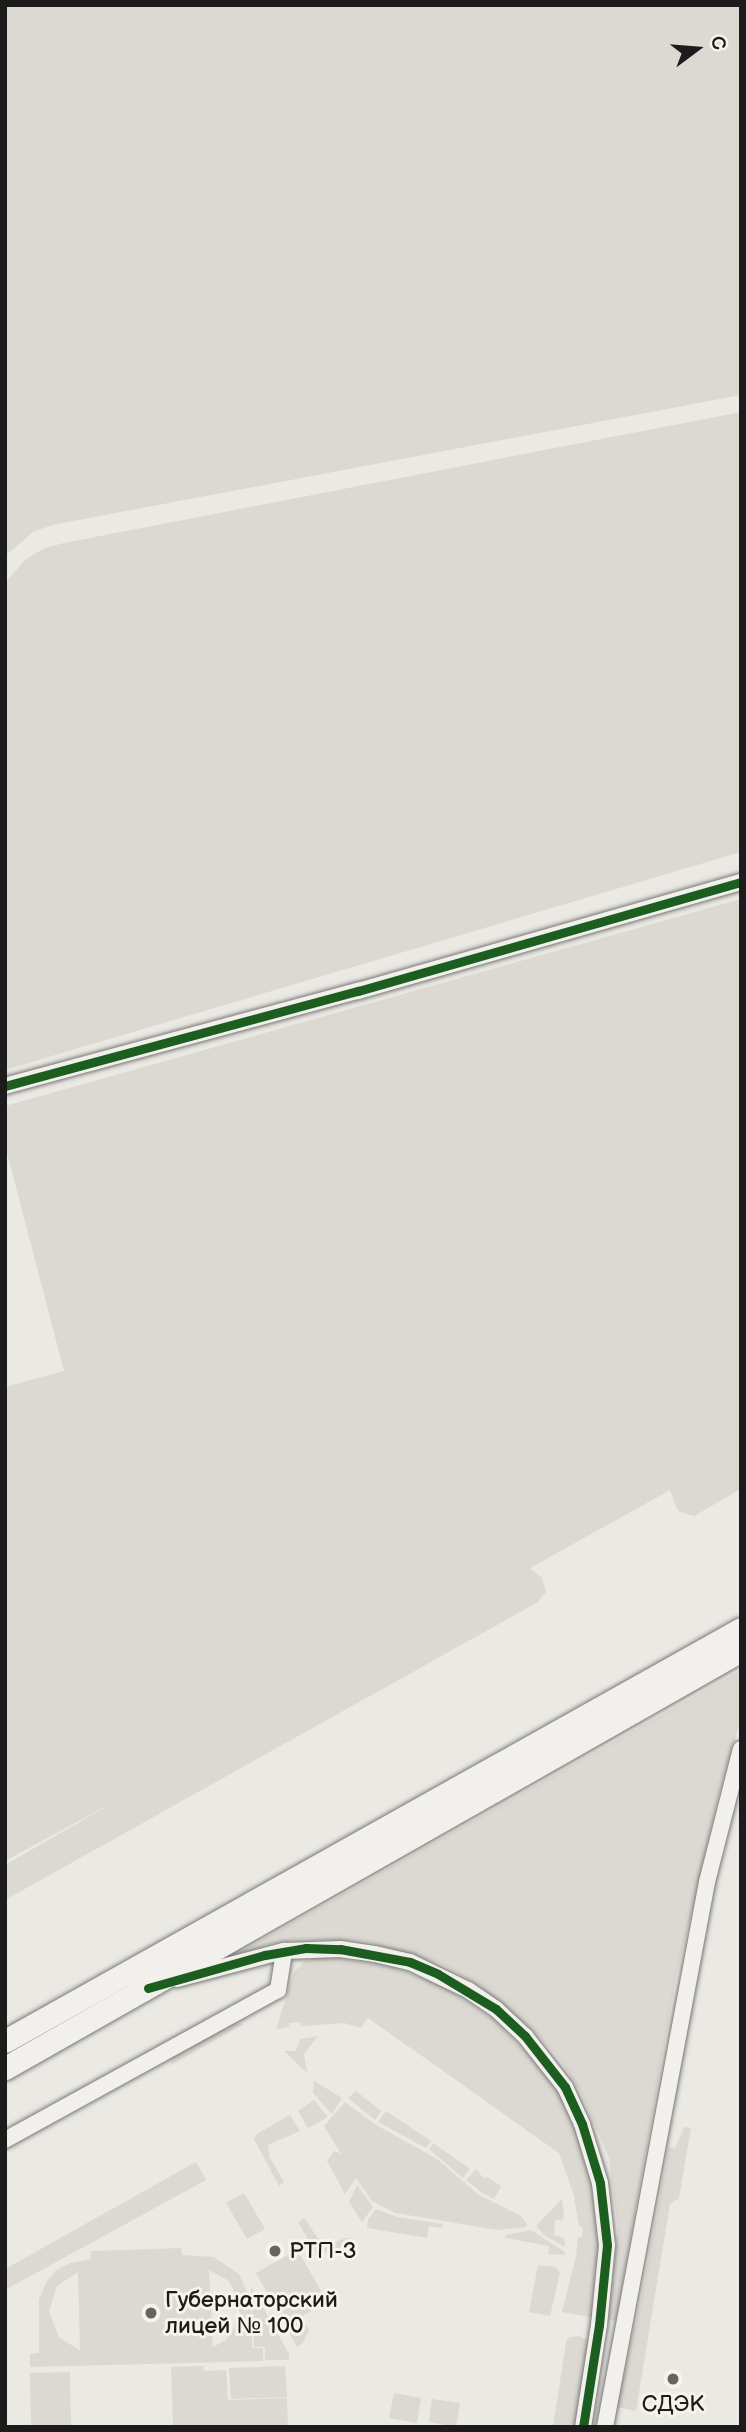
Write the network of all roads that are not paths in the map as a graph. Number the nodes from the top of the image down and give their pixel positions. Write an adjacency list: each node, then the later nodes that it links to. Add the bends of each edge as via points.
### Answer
1 (741, 882): 2 (street)
2 (5, 1086)
3 (741, 1629): 8 (highway)
4 (741, 1650): 7 (highway)
5 (741, 1749): 12 (street, via 707,1882)
6 (284, 1951): 7 (street); 10 (street, via 278,1990); 11 (street, via 340,1949 419,1966 496,2009 538,2052 565,2087 600,2183 607,2245)
7 (148, 1988): 9 (highway)
8 (5, 2041)
9 (5, 2068)
10 (5, 2140)
11 (599, 2325): 12 (street); 13 (street)
12 (622, 2329): 14 (street)
13 (583, 2427)
14 (605, 2427)

